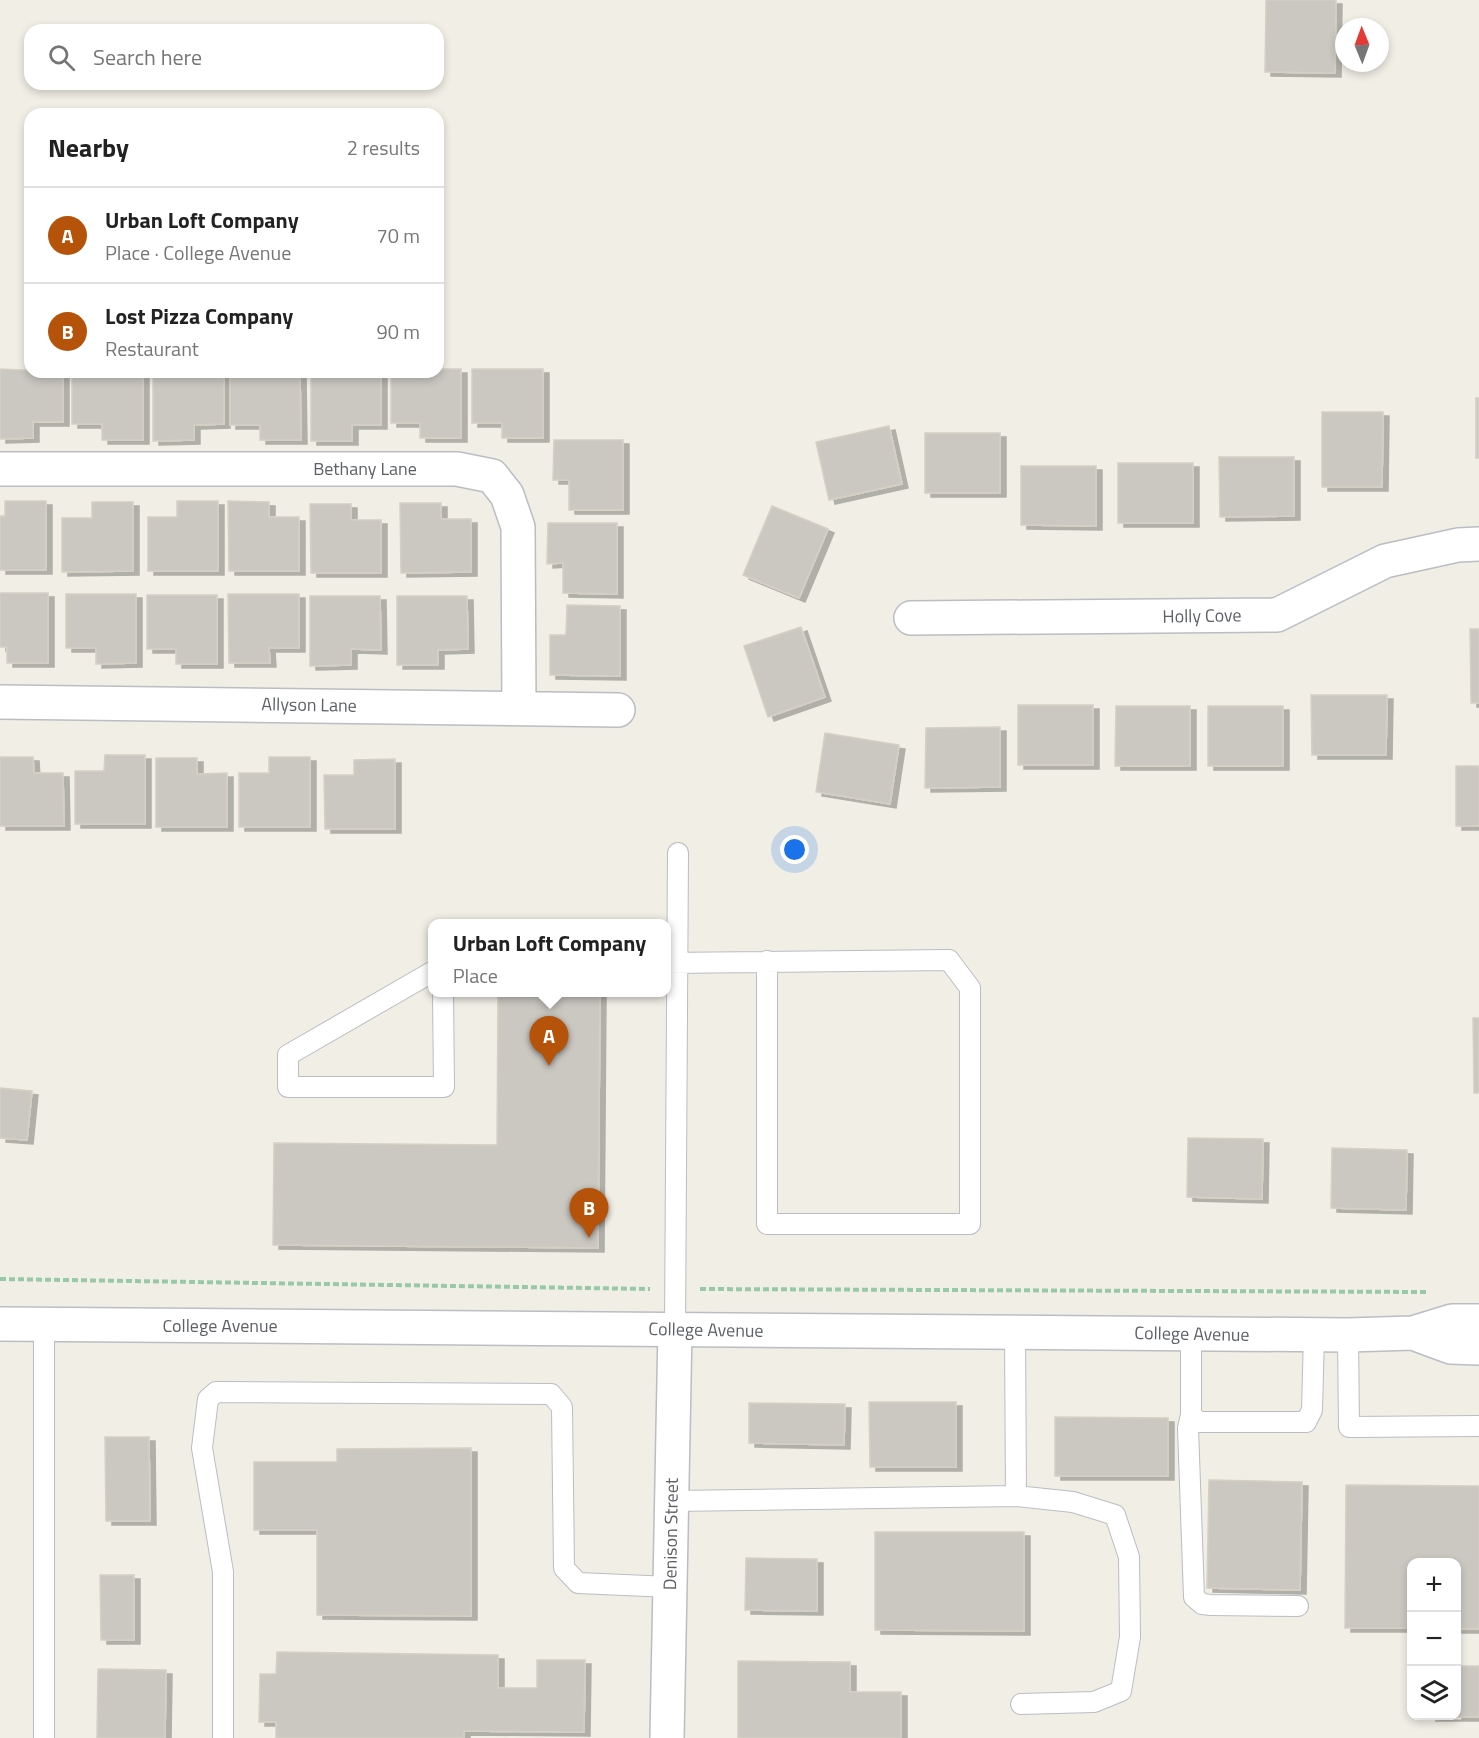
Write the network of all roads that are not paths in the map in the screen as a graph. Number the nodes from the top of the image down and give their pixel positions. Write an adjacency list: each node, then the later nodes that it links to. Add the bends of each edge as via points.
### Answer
1 (0, 469): 5 (street, Bethany Lane, via 457,469 492,476 507,495 518,527)
2 (1479, 544): 3 (street, Holly Cove, via 1385,561 1277,615)
3 (911, 618)
4 (0, 702): 5 (street, Allyson Lane)
5 (519, 707): 6 (street, Allyson Lane)
6 (618, 710)
7 (678, 853): 9 (lane)
8 (768, 962): 8 (lane, via 950,960 970,988 970,1224 767,1224); 9 (lane)
9 (672, 963): 15 (lane)
10 (428, 974): 11 (lane, via 288,1055 288,1087 444,1088)
11 (443, 997)
12 (1479, 1321): 17 (street, College Avenue, via 1452,1321)
13 (0, 1324): 14 (street, College Avenue)
14 (44, 1324): 15 (street, College Avenue); 29 (lane)
15 (675, 1329): 16 (street, College Avenue); 25 (street, Denison Street)
16 (1015, 1333): 18 (street, College Avenue); 24 (lane)
17 (1413, 1333): 20 (street, College Avenue); 21 (street, College Avenue, via 1451,1347)
18 (1191, 1334): 19 (street, College Avenue); 22 (lane)
19 (1314, 1335): 20 (street, College Avenue); 22 (lane, via 1312,1410 1306,1422 1199,1422)
20 (1348, 1335): 23 (lane, via 1349,1427)
21 (1479, 1348)
22 (1191, 1415): 27 (lane, via 1188,1428 1194,1597 1211,1605)
23 (1479, 1426)
24 (1016, 1496): 25 (lane); 28 (lane, via 1073,1502 1115,1515 1129,1557 1130,1637 1121,1690 1094,1702)
25 (672, 1501): 26 (street, Denison Street)
26 (670, 1587): 30 (lane, via 578,1583 564,1568 562,1407 551,1394 216,1392 208,1399 202,1448 223,1572); 31 (street, Denison Street)
27 (1298, 1606)
28 (1021, 1704)
29 (44, 1738)
30 (223, 1738)
31 (667, 1738)

